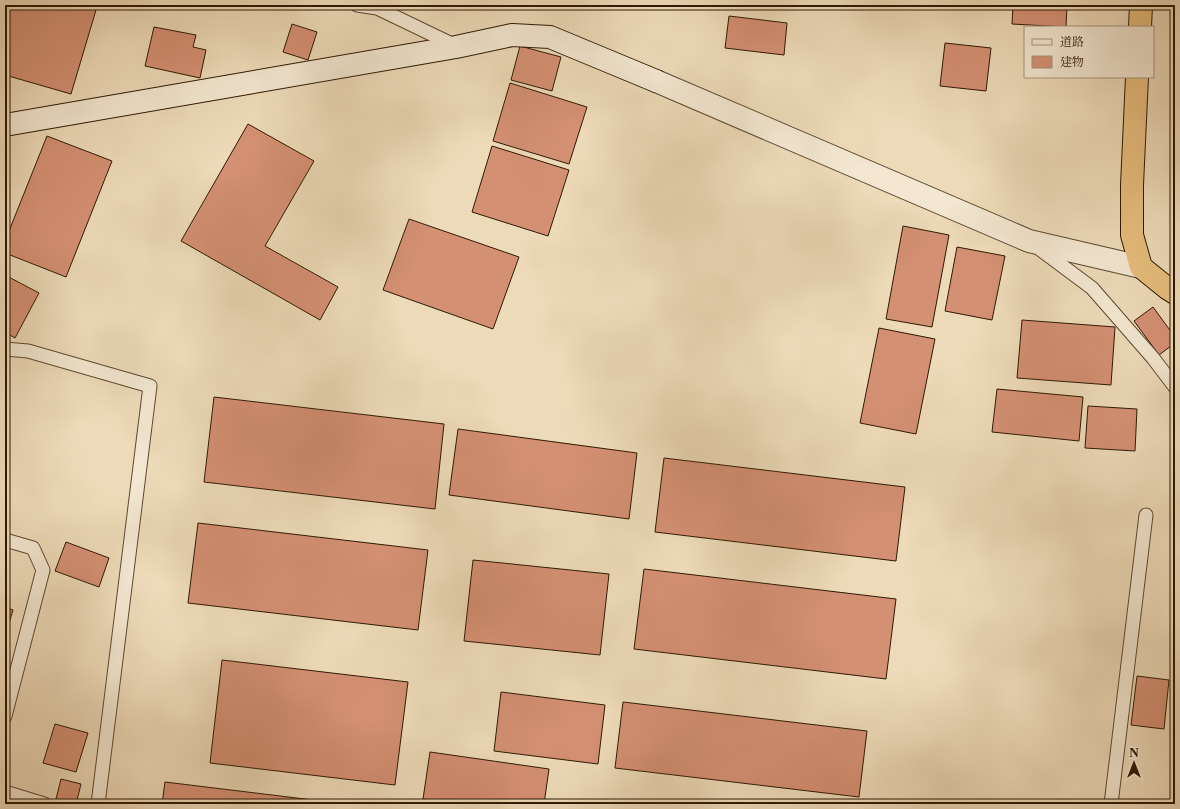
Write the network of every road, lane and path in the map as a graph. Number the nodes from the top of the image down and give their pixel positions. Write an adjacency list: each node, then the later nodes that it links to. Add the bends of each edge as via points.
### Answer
1 (357, 5): 4 (lane, via 377,8)
2 (1141, 5): 3 (highway)
3 (1140, 26)
4 (456, 47): 6 (street); 7 (street, via 512,35 550,37)
5 (1137, 78): 8 (highway, via 1132,235)
6 (5, 126)
7 (1029, 241): 8 (street); 11 (lane, via 1092,288)
8 (1141, 267): 9 (highway)
9 (1175, 293)
10 (5, 349): 17 (lane, via 28,351 150,386)
11 (1175, 387)
12 (1146, 515): 18 (lane)
13 (5, 540): 14 (lane, via 33,548 43,570)
14 (5, 716)
15 (5, 792): 16 (lane)
16 (44, 804)
17 (98, 804)
18 (1111, 804)

